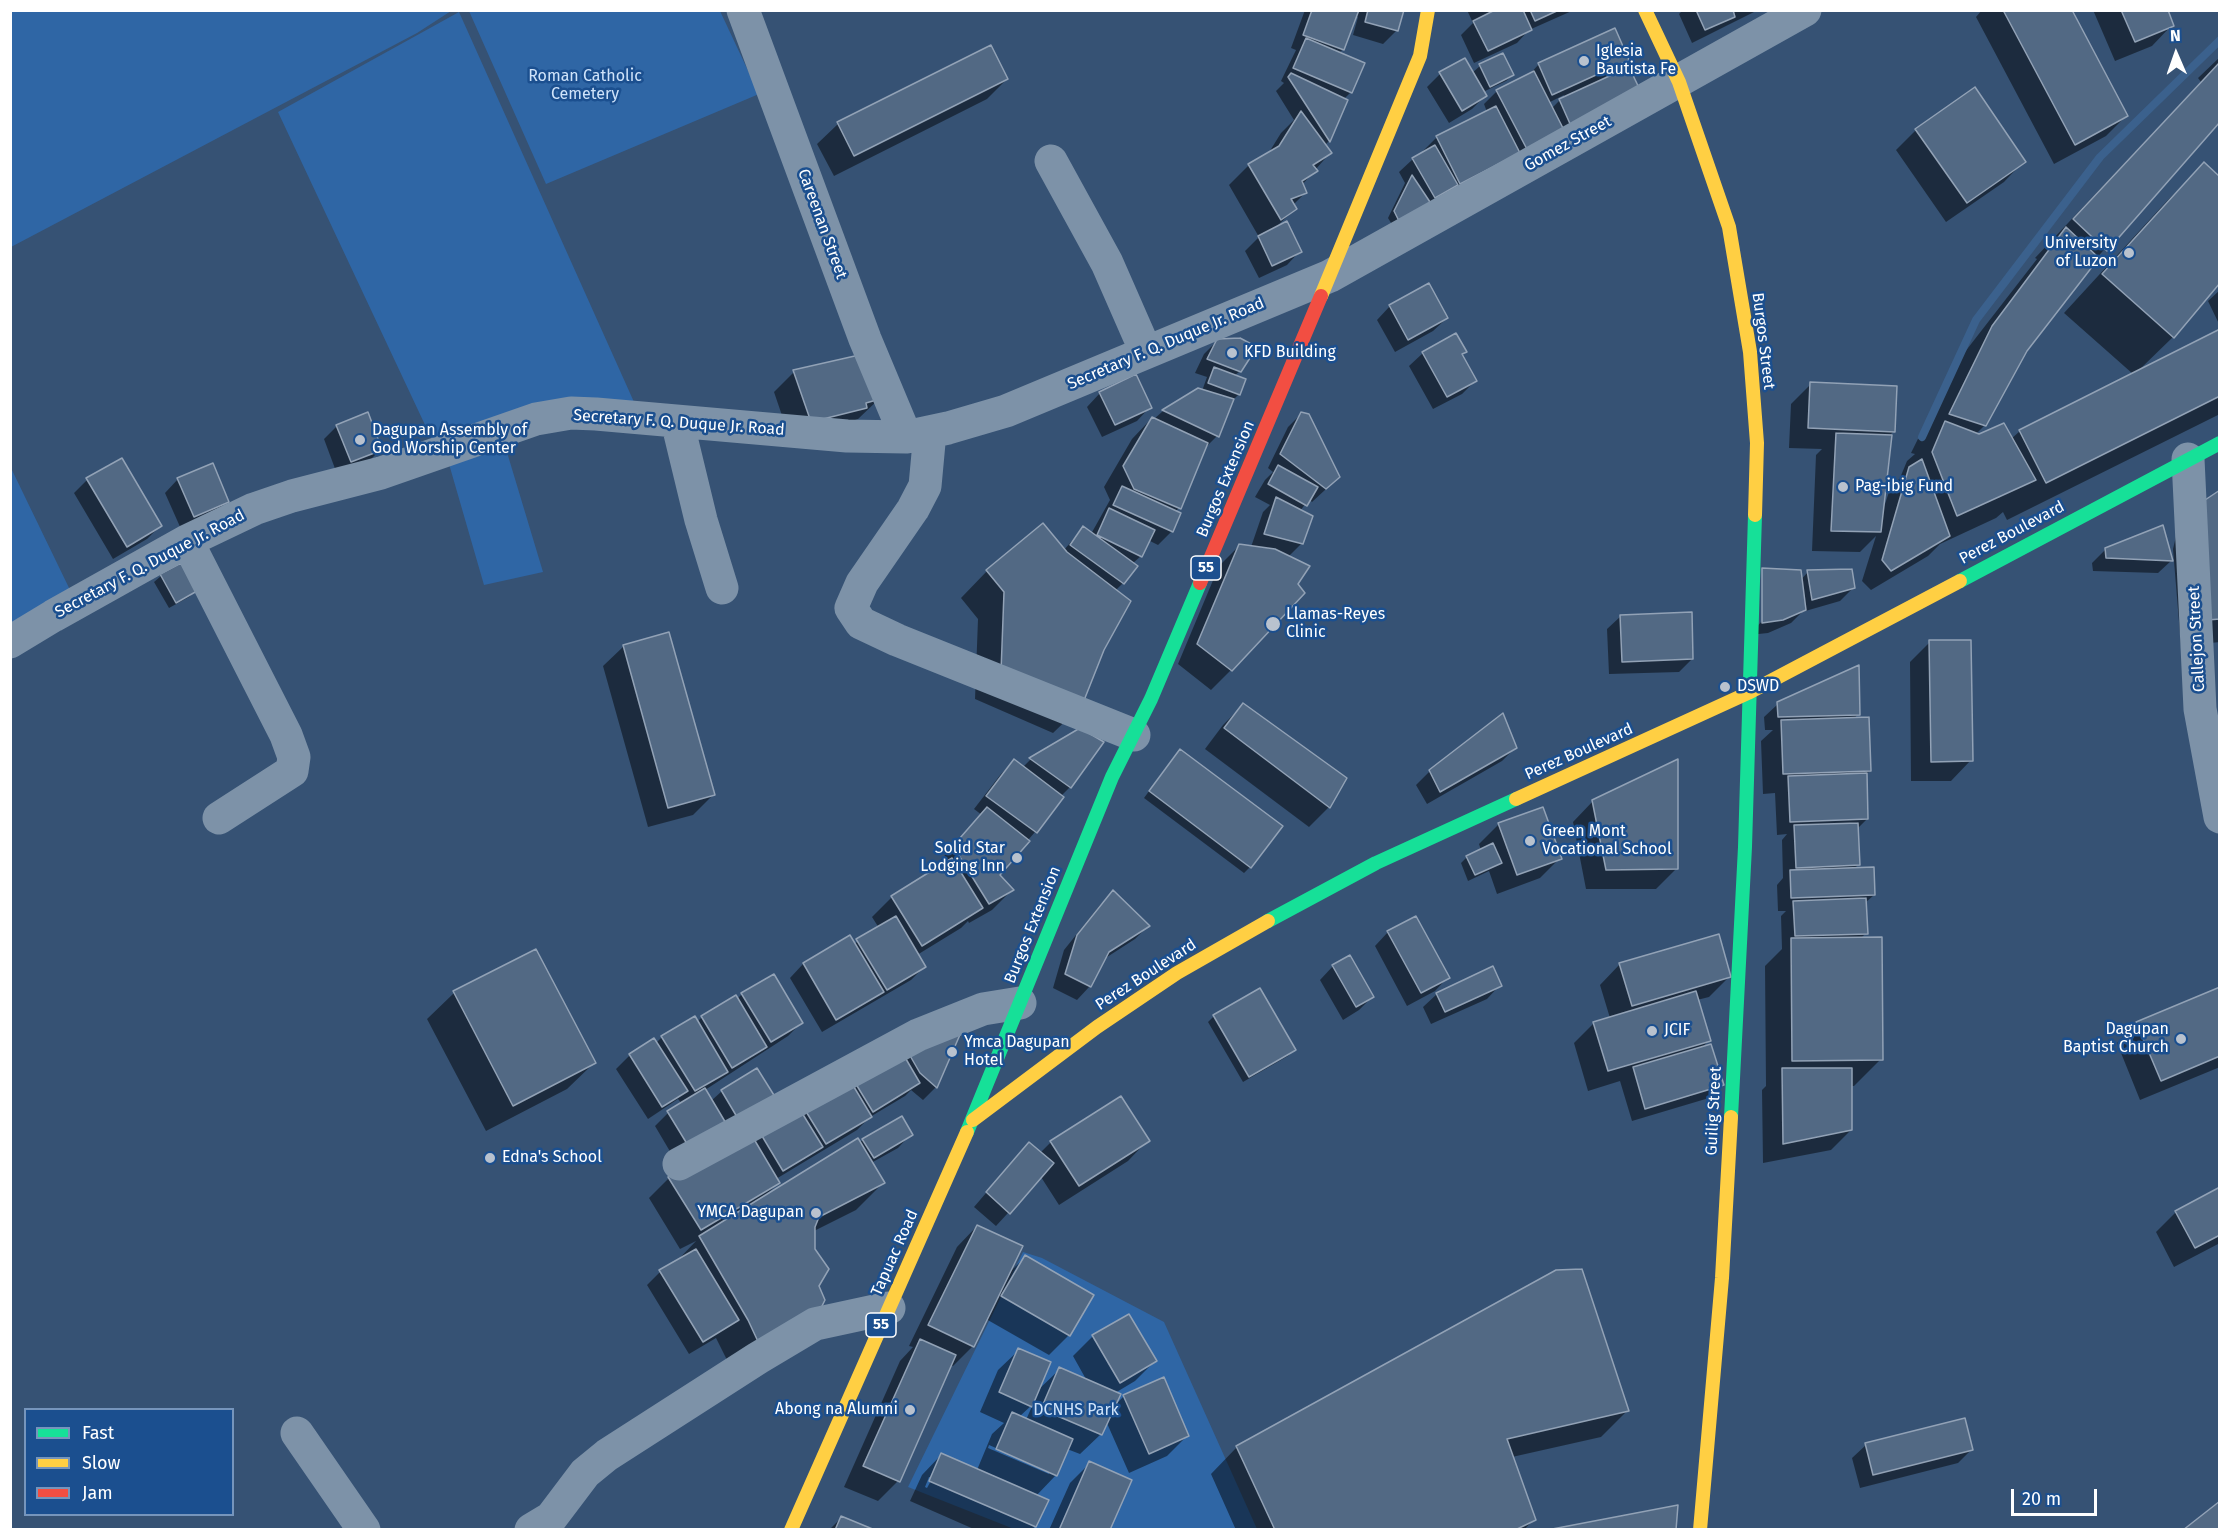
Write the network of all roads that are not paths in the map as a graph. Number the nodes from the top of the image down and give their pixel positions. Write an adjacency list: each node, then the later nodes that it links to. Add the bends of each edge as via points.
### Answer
1 (742, 10): 10 (street, Careenan Street, via 865,339)
2 (1428, 10): 7 (main road, Burgos Extension / 55, via 1420,56)
3 (1645, 10): 5 (main road, Burgos Street)
4 (1805, 10): 5 (street, Gomez Street)
5 (1679, 82): 7 (street, Gomez Street); 16 (main road, Burgos Street, via 1729,227 1750,352 1757,443)
6 (1051, 162): 8 (street, via 1107,263)
7 (1330, 276): 8 (street, Secretary F. Q. Duque Jr. Road); 17 (main road, Burgos Extension / 55)
8 (1146, 352): 10 (street, Secretary F. Q. Duque Jr. Road, via 1006,411)
9 (677, 421): 10 (street, Secretary F. Q. Duque Jr. Road, via 847,436); 13 (street, Secretary F. Q. Duque Jr. Road, via 572,413 536,419 381,473 254,509); 14 (street)
10 (918, 434): 17 (street, via 925,486 862,583 851,608 861,622)
11 (2220, 443): 12 (main road, Perez Boulevard)
12 (2188, 459): 16 (main road, Perez Boulevard); 18 (street, Callejon Street, via 2200,709)
13 (188, 541): 15 (street, Secretary F. Q. Duque Jr. Road); 19 (street, via 294,757 292,771)
14 (722, 588)
15 (10, 642)
16 (1748, 693): 21 (main road, Perez Boulevard, via 1376,863 1287,910 1165,980); 28 (main road, Guilig Street, via 1745,847 1722,1278)
17 (1134, 735): 20 (main road, Burgos Extension / 55, via 1112,777)
18 (2220, 817)
19 (219, 818)
20 (1020, 1003): 21 (main road, Burgos Extension / 55); 22 (street, via 983,1009 918,1035)
21 (971, 1121): 23 (main road, Tapuac Road / 55)
22 (679, 1164)
23 (889, 1308): 26 (street, via 815,1324 758,1358 607,1455 585,1473 551,1518); 27 (main road, Tapuac Road / 55)
24 (297, 1433): 25 (street)
25 (364, 1530)
26 (531, 1530)
27 (791, 1530)
28 (1700, 1530)

